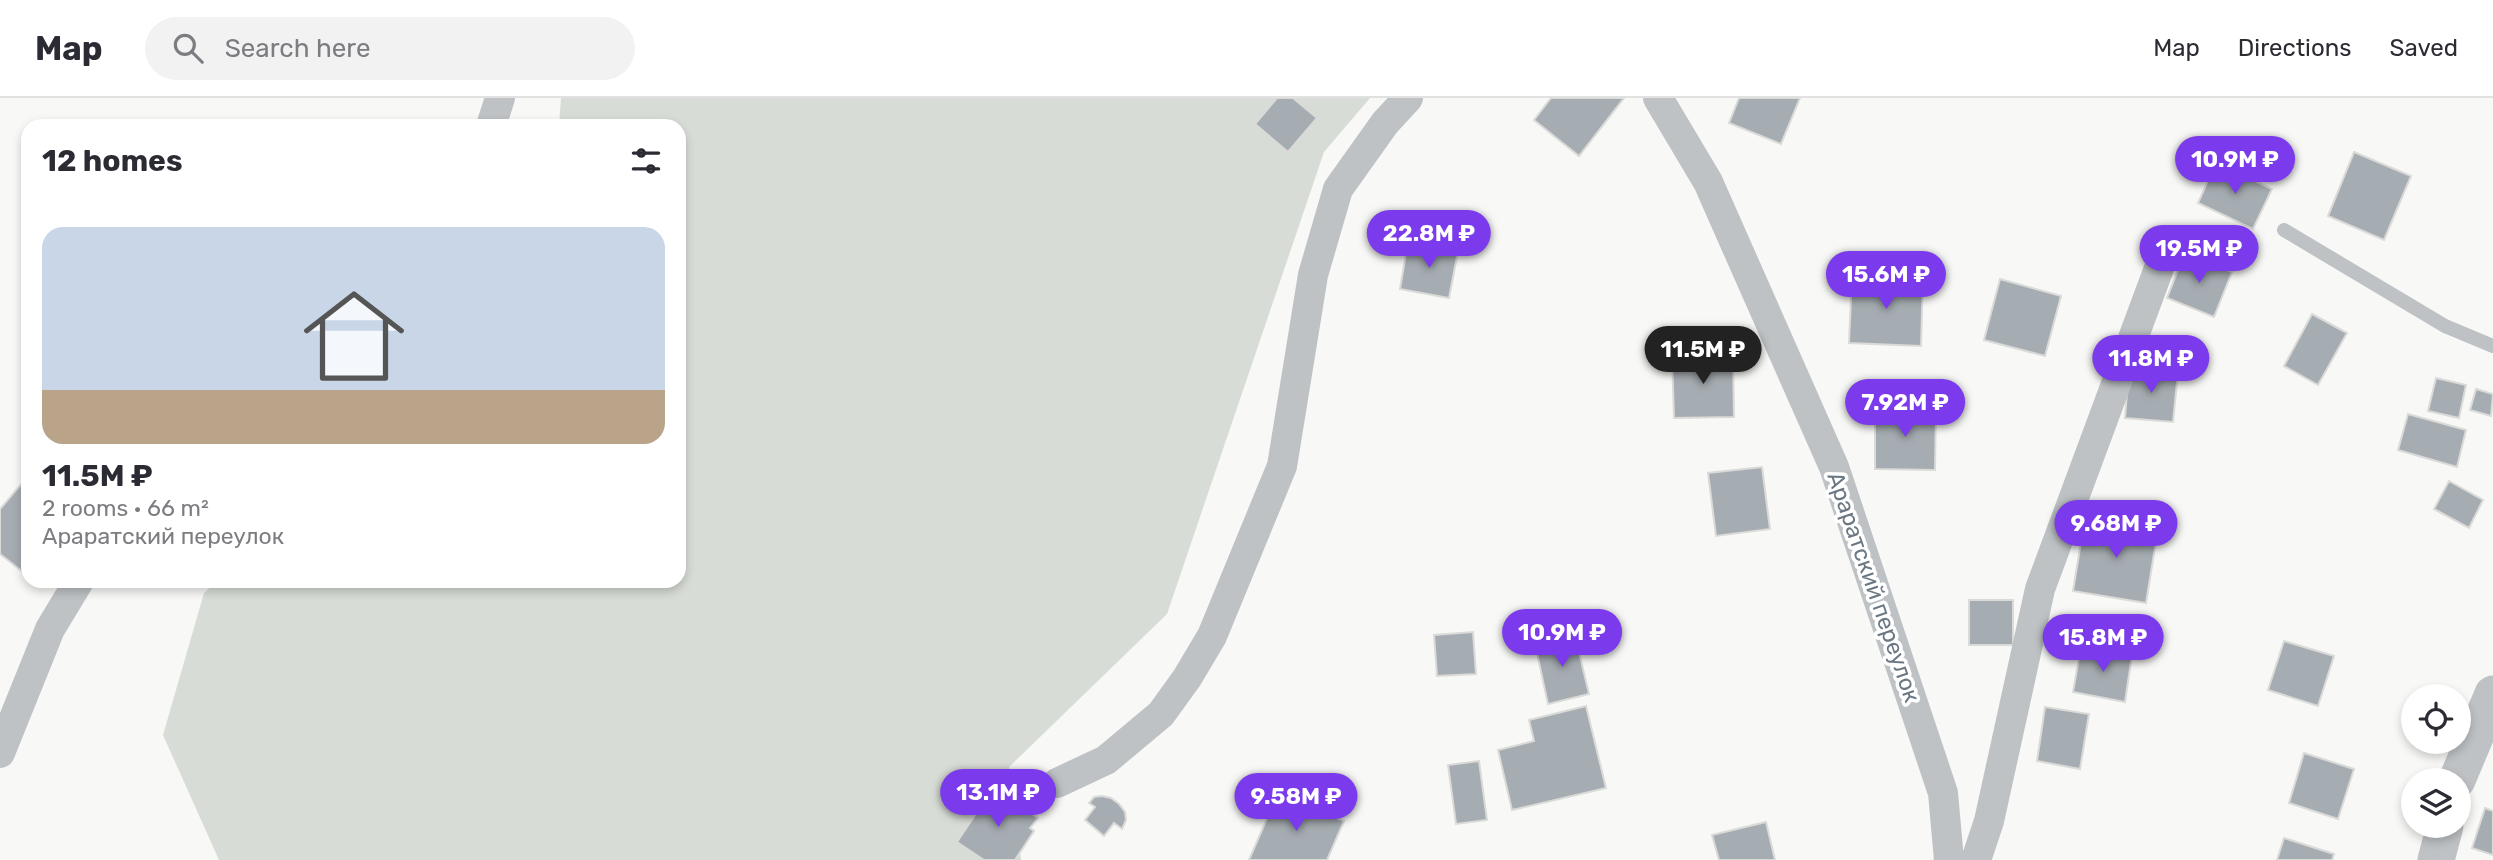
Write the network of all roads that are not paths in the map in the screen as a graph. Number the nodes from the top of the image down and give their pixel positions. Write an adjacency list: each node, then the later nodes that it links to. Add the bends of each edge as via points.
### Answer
1 (500, 98): 4 (street)
2 (1408, 98): 13 (street, via 1338,189 1313,275 1282,466 1212,636 1161,714 1106,760)
3 (1658, 98): 15 (street, Араратский переулок, via 1708,182 1834,467 1943,793)
4 (493, 119)
5 (2284, 230): 7 (lane, via 2445,326)
6 (2168, 244): 16 (street, via 2040,589 1989,821)
7 (2493, 346)
8 (75, 588): 10 (street)
9 (2493, 694): 12 (street)
10 (9, 705): 11 (street)
11 (0, 753)
12 (2463, 768)
13 (1057, 783)
14 (2442, 838): 17 (street)
15 (1949, 860)
16 (1976, 860)
17 (2436, 860)

